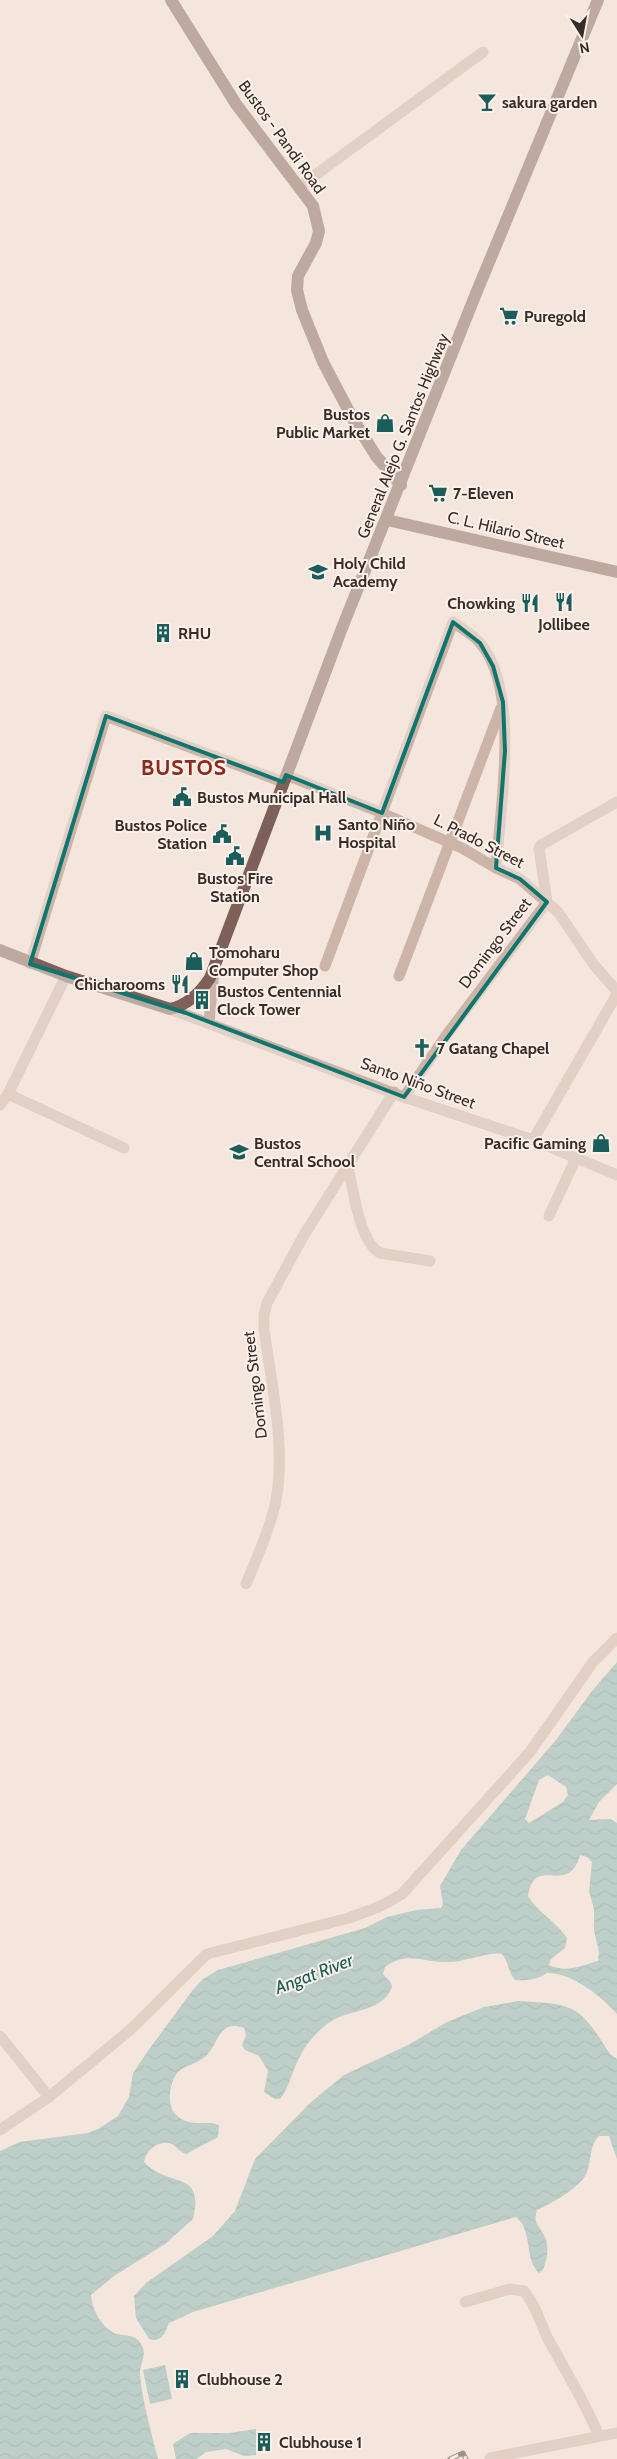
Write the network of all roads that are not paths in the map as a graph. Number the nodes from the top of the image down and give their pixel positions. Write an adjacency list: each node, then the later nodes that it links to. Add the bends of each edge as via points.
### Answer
1 (170, 0): 4 (main road, Bustos - Pandi Road, via 236,104)
2 (598, 0): 5 (main road, General Alejo G. Santos Highway)
3 (483, 52): 4 (street)
4 (299, 187): 5 (main road, Bustos - Pandi Road, via 313,206 319,231 298,276 297,290 302,310 323,362 353,419 376,456)
5 (401, 486): 6 (main road, General Alejo G. Santos Highway)
6 (387, 520): 7 (main road, C. L. Hilario Street); 9 (main road, General Alejo G. Santos Highway)
7 (617, 572)
8 (503, 702): 11 (street, via 493,666 480,642 453,622); 12 (street); 13 (street, via 505,751)
9 (284, 779): 11 (street, L. Prado Street); 16 (street, L. Prado Street, via 106,716); 18 (main road, General Alejo G. Santos Highway)
10 (617, 802): 14 (street, Domingo Street, via 541,845)
11 (382, 813): 12 (street, L. Prado Street); 17 (street)
12 (451, 843): 13 (street, L. Prado Street); 20 (street)
13 (496, 868): 14 (street, L. Prado Street, via 520,879)
14 (547, 902): 21 (street, L. Prado Street, via 558,912); 25 (street, Domingo Street)
15 (0, 950): 16 (main road)
16 (30, 964): 19 (main road)
17 (324, 966)
18 (214, 968): 22 (main road, General Alejo G. Santos Highway, via 198,994); 23 (street)
19 (66, 976): 22 (main road); 24 (street)
20 (400, 976)
21 (617, 993): 27 (street)
22 (170, 1009): 23 (street, Santo Niño Street)
23 (209, 1022): 25 (street, Santo Niño Street)
24 (8, 1094): 26 (street); 28 (street)
25 (399, 1095): 27 (street, Santo Niño Street); 30 (street, Domingo Street)
26 (0, 1105)
27 (533, 1140): 29 (street, Santo Niño Street)
28 (124, 1148)
29 (576, 1158): 31 (street, Santo Niño Street); 32 (street)
30 (348, 1168): 33 (street, via 363,1229 373,1250); 34 (street, Domingo Street, via 279,1278 266,1309 264,1329 279,1448 279,1473 277,1495)
31 (617, 1174)
32 (550, 1216)
33 (430, 1260)
34 (246, 1584)
35 (617, 1638): 37 (street, via 593,1662 530,1752 402,1894 349,1918 207,1954 153,2009)
36 (0, 2036): 37 (street)
37 (49, 2097): 38 (street)
38 (0, 2130)
39 (465, 2302): 41 (street, via 510,2289 524,2291 583,2399)
40 (617, 2433): 41 (street)
41 (599, 2436): 42 (street)
42 (490, 2458)

